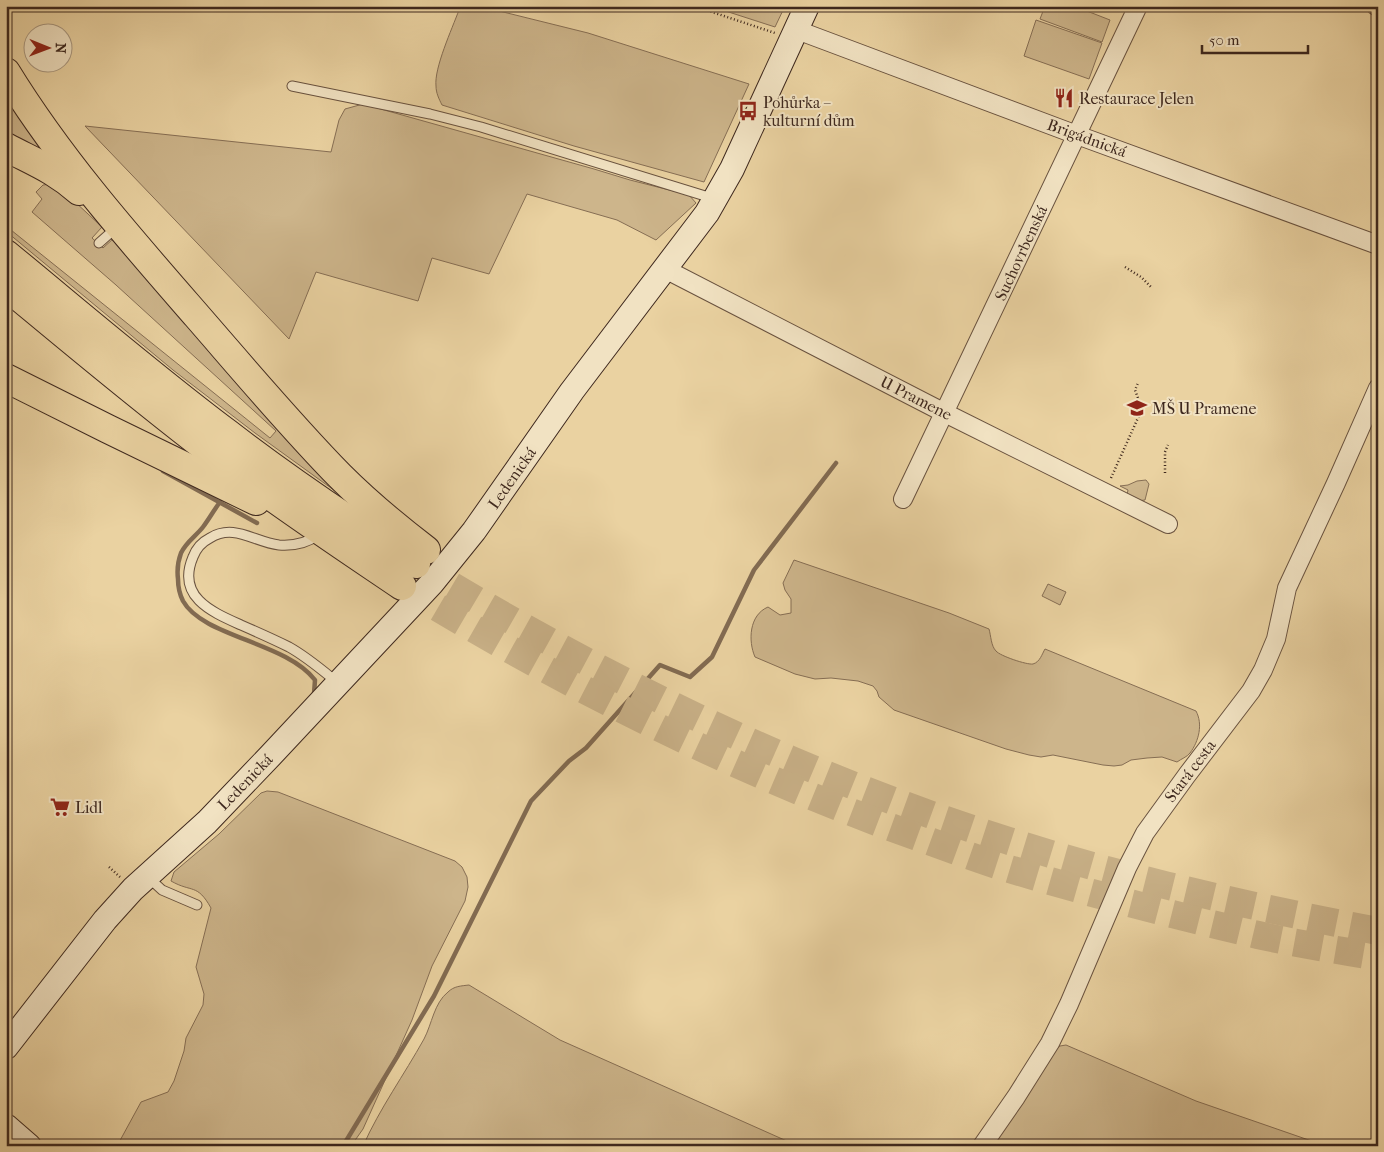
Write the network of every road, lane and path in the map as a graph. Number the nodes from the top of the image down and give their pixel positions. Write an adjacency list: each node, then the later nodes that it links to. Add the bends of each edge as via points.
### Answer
1 (694, 6): 4 (path)
2 (807, 6): 4 (main road, Ledenická)
3 (1138, 6): 7 (street, Suchovrbenská)
4 (795, 34): 7 (street, Brigádnická); 9 (main road, Ledenická)
5 (6, 72): 10 (highway)
6 (292, 86): 9 (lane, via 481,127)
7 (1077, 135): 11 (street, Brigádnická); 20 (street, Suchovrbenská)
8 (6, 147): 10 (highway, via 63,177)
9 (715, 199): 14 (main road, Ledenická)
10 (116, 237): 27 (highway, via 340,476 383,515)
11 (1378, 245)
12 (6, 254): 27 (highway, via 227,434)
13 (1125, 267): 16 (path)
14 (665, 269): 20 (street, U Pramene); 28 (main road, Ledenická, via 572,390 474,531 432,584)
15 (6, 286): 26 (highway, via 146,402)
16 (1152, 288)
17 (6, 378): 26 (highway)
18 (1138, 383): 23 (path, via 1135,390 1142,409)
19 (1378, 388): 34 (street, Stará cesta, via 1288,588 1276,639 1263,670 1251,691 1145,832 1050,1043)
20 (945, 413): 24 (street, Suchovrbenská); 25 (street, U Pramene)
21 (1168, 445): 22 (path, via 1164,452)
22 (1165, 473)
23 (1111, 478)
24 (903, 499)
25 (1168, 524)
26 (322, 532): 27 (highway); 28 (lane, via 305,542 286,545 268,543 238,532 214,535 195,552 189,577 194,594 205,608 298,652)
27 (415, 567)
28 (338, 683): 29 (main road, Ledenická, via 206,822)
29 (140, 882): 30 (lane); 31 (main road, Ledenická, via 105,920)
30 (197, 905)
31 (6, 1047)
32 (6, 1126): 33 (main road)
33 (29, 1146)
34 (982, 1146)

